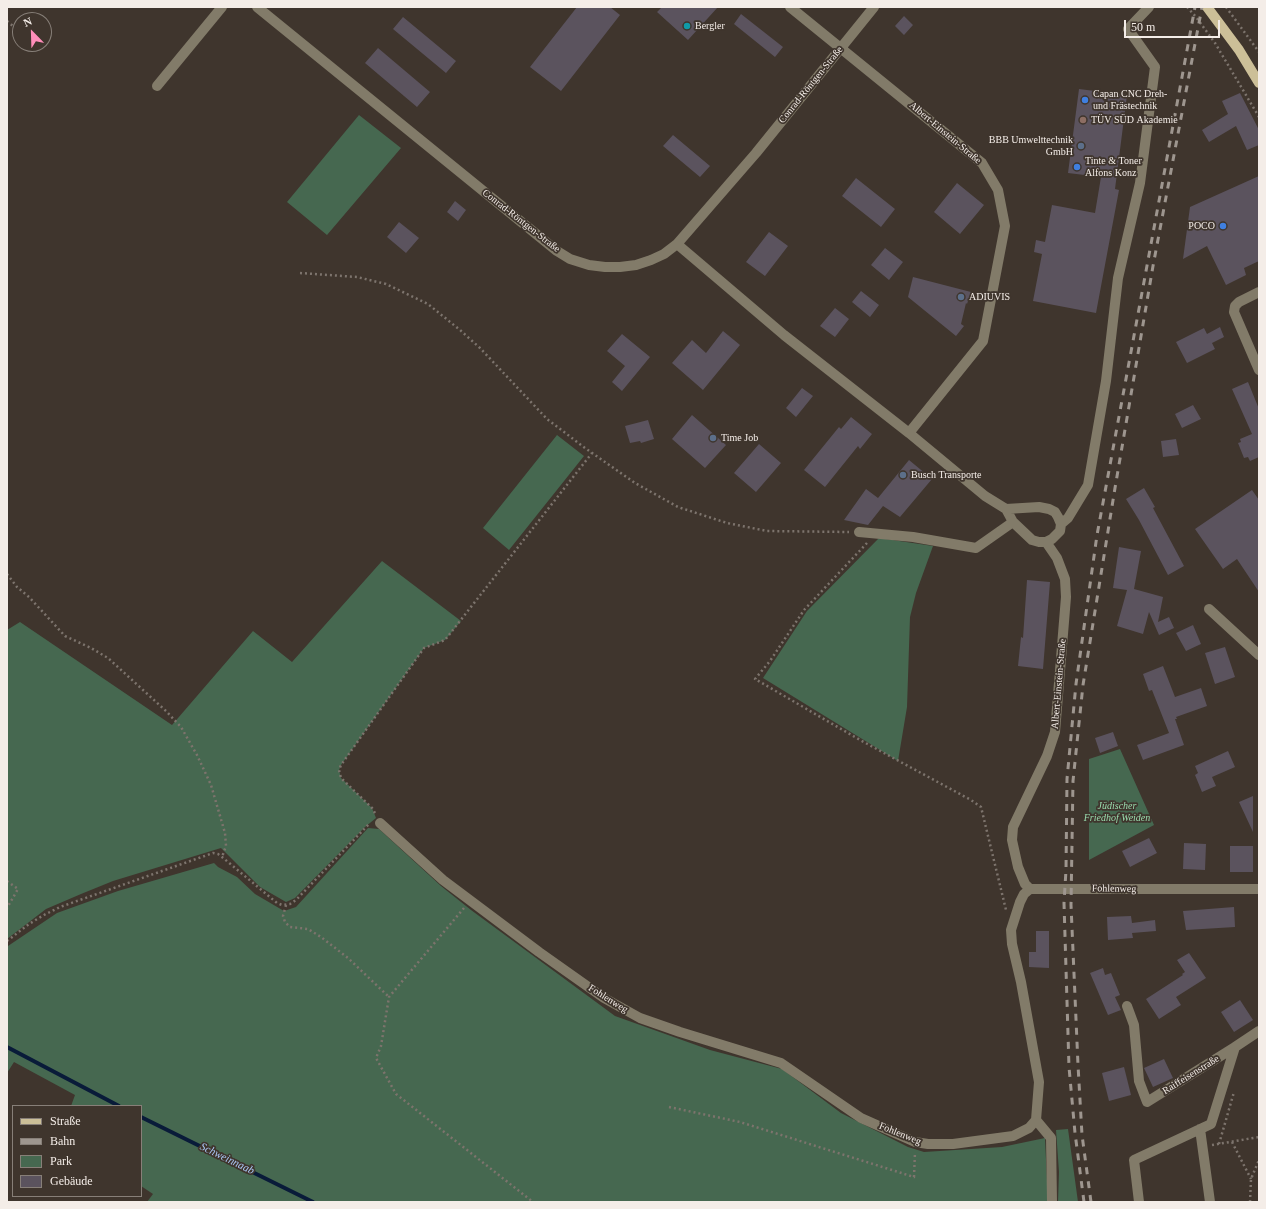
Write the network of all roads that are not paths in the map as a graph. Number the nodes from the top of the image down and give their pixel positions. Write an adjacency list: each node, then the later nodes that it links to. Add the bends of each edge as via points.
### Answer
1 (222, 7): 9 (street)
2 (257, 7): 10 (street, Conrad-Röntgen-Straße, via 532,232 570,259 605,267 636,265 664,254)
3 (790, 7): 7 (street, Albert-Einstein-Straße)
4 (874, 7): 7 (street, Conrad-Röntgen-Straße)
5 (1149, 7): 16 (street, via 1128,29 1155,67 1140,182 1118,278 1106,381 1088,485 1068,518)
6 (1208, 8): 8 (main road, via 1239,50)
7 (840, 48): 10 (street, Conrad-Röntgen-Straße, via 756,153); 13 (street, Albert-Einstein-Straße, via 982,163 998,190 1005,226 983,341)
8 (1259, 83)
9 (157, 86)
10 (677, 244): 13 (street, via 784,335)
11 (1259, 292): 12 (street, via 1239,302 1234,312)
12 (1259, 370)
13 (909, 433): 14 (street, via 985,496)
14 (1006, 509): 15 (street); 16 (street, via 1048,509 1055,512)
15 (1013, 522): 17 (street, via 976,548 913,537); 18 (street, via 1032,540)
16 (1061, 524): 18 (street, via 1056,536)
17 (858, 532)
18 (1046, 542): 22 (street, Albert-Einstein-Straße, via 1057,558 1065,579 1066,597 1055,732 1047,756 1013,827 1012,840 1018,867)
19 (1209, 609): 20 (street)
20 (1259, 655)
21 (380, 823): 27 (street, Fohlenweg, via 470,901 604,998 640,1018 781,1063 862,1118 915,1142 953,1144 1013,1136 1029,1128)
22 (1030, 889): 23 (street, Fohlenweg); 27 (street, via 1020,902 1011,930 1039,1082)
23 (1259, 889)
24 (1127, 1006): 26 (street, Raiffeisenstraße, via 1134,1025 1139,1080 1148,1102)
25 (1259, 1030): 26 (street, Raiffeisenstraße)
26 (1235, 1047): 28 (street, Raiffeisenstraße, via 1211,1124)
27 (1036, 1120): 29 (street, via 1051,1138)
28 (1200, 1129): 30 (street, via 1134,1160); 31 (street)
29 (1052, 1202)
30 (1139, 1202)
31 (1210, 1202)

